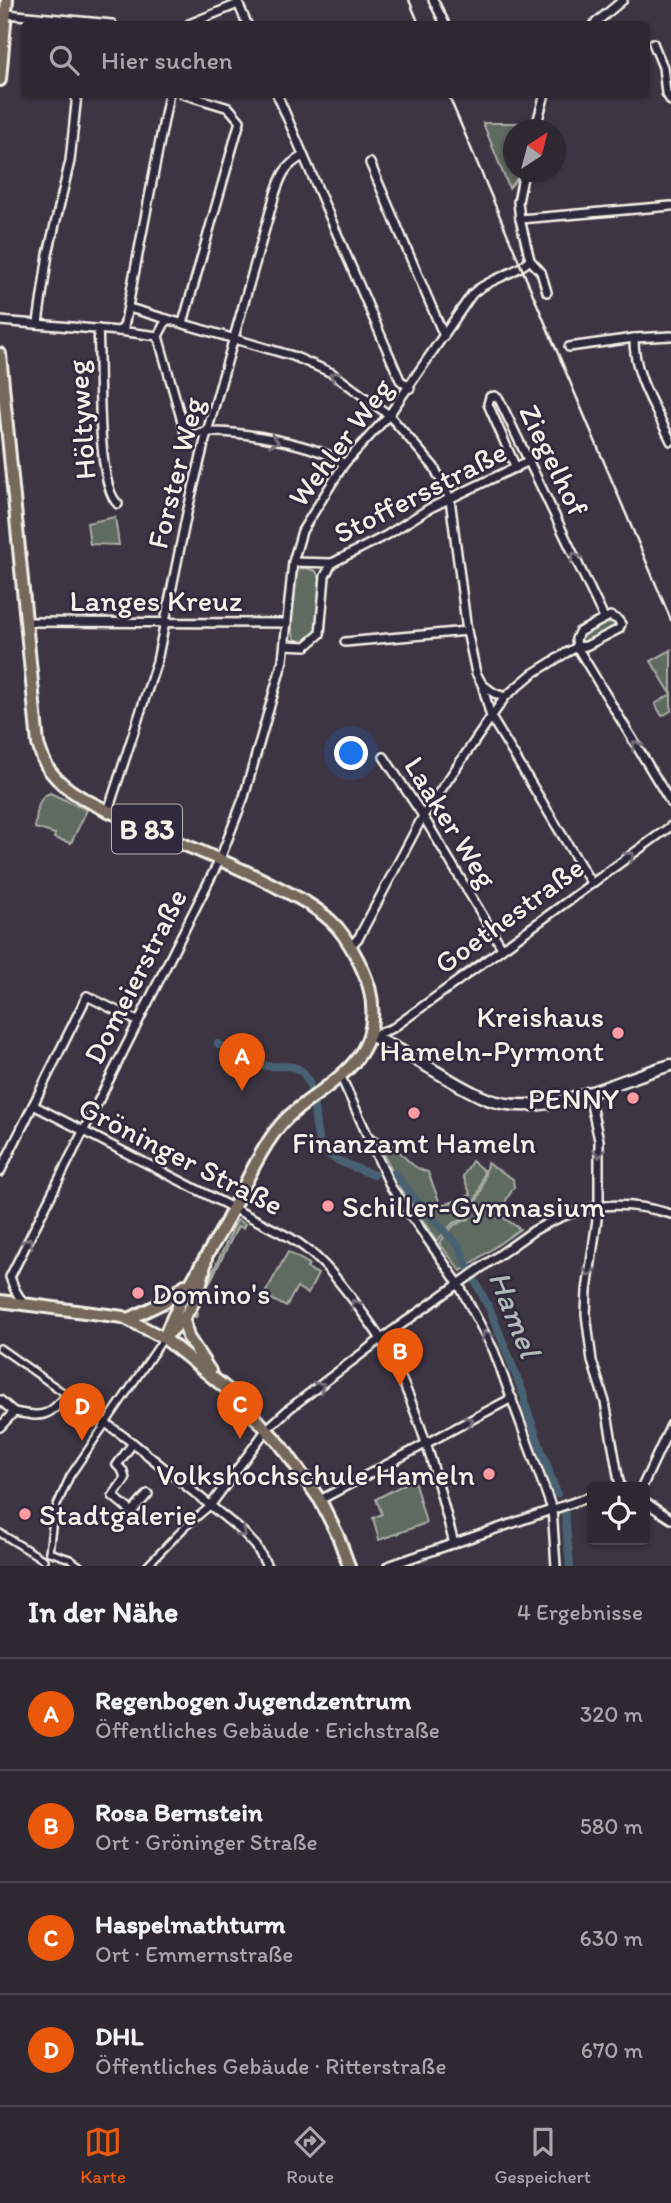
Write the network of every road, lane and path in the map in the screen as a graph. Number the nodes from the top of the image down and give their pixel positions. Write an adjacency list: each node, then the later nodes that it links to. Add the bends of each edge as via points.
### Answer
1 (8, 0): 5 (main road)
2 (433, 0): 9 (street)
3 (623, 0): 10 (street)
4 (237, 2): 7 (street); 8 (street)
5 (6, 13): 6 (street); 12 (main road)
6 (68, 21)
7 (196, 21)
8 (246, 21)
9 (444, 21)
10 (598, 21)
11 (653, 43): 18 (street)
12 (0, 80)
13 (77, 98): 30 (street, via 70,161 48,254)
14 (168, 98): 27 (street)
15 (198, 98): 31 (street, via 229,108 240,121)
16 (279, 98): 20 (street)
17 (544, 98): 19 (street)
18 (671, 101)
19 (538, 119)
20 (303, 156): 37 (street, Forster Weg, via 282,173); 41 (street, via 400,380)
21 (370, 163): 35 (street)
22 (522, 182): 24 (street)
23 (671, 206): 24 (street)
24 (520, 219): 25 (street)
25 (530, 260): 26 (street, via 541,272); 35 (street, Wehler Weg, via 480,287)
26 (547, 292)
27 (129, 308): 28 (street); 33 (street)
28 (167, 319): 31 (street); 34 (street)
29 (0, 321): 30 (street)
30 (38, 323): 32 (street)
31 (183, 323): 37 (street)
32 (98, 329): 33 (street); 49 (street, Höltyweg, via 106,477 110,495)
33 (119, 331): 34 (street)
34 (158, 336): 43 (street, via 186,436)
35 (444, 336): 41 (street, Wehler Weg)
36 (671, 336): 38 (street)
37 (233, 337): 42 (street, one-way to 37, via 332,373); 43 (street, Forster Weg)
38 (634, 338): 39 (street); 44 (street, via 638,372)
39 (569, 347)
40 (0, 354): 53 (main road, B 83)
41 (410, 388): 42 (street, Wehler Weg)
42 (389, 415): 46 (street, Wehler Weg); 48 (street, via 434,467)
43 (207, 432): 46 (street, one-way to 46, via 315,450); 54 (street, Forster Weg)
44 (671, 441)
45 (529, 461): 47 (street, Stoffersstraße); 47 (street, Ziegelhof, via 499,399 490,397 488,404); 52 (street, Ziegelhof, one-way to 45)
46 (344, 464): 50 (street, Wehler Weg, via 302,531)
47 (516, 468): 48 (street, Stoffersstraße)
48 (450, 499): 51 (street, Stoffersstraße); 56 (street)
49 (118, 503)
50 (293, 562): 51 (street); 55 (street, Wehler Weg)
51 (332, 563): 58 (street, via 325,576 320,634 306,646)
52 (604, 618): 59 (street, via 579,632); 59 (street, Ziegelhof, via 614,616 621,624 619,629)
53 (26, 622): 54 (street, Langes Kreuz); 65 (main road, B 83, via 37,744 45,763 65,786)
54 (163, 623): 55 (street, Langes Kreuz); 65 (street, Forster Weg, via 146,699)
55 (287, 623): 58 (street, Wehler Weg)
56 (467, 631): 57 (street); 60 (street, via 475,673)
57 (345, 642)
58 (285, 645): 68 (street, Wehler Weg, via 249,779)
59 (577, 647): 61 (street); 64 (street, one-way to 59)
60 (482, 684): 61 (street); 62 (street)
61 (505, 697): 62 (street)
62 (492, 717): 66 (street); 69 (street)
63 (384, 757): 66 (street, Laaker Weg)
64 (671, 803)
65 (108, 811): 68 (main road, B 83)
66 (423, 816): 70 (street); 71 (street, Laaker Weg)
67 (671, 826): 69 (street, Goethestraße, one-way to 67)
68 (220, 859): 70 (main road, B 83, via 320,912); 72 (street, Domeierstraße)
69 (591, 883): 71 (street, Goethestraße)
70 (351, 946): 73 (main road, B 83, via 372,993)
71 (502, 948): 73 (street, Goethestraße, via 393,1028)
72 (137, 1021): 77 (street, via 87,996); 78 (street, Domeierstraße)
73 (371, 1036): 75 (main road); 76 (main road, via 498,1104 554,1103)
74 (671, 1065): 76 (main road)
75 (341, 1077): 81 (main road, via 288,1117 270,1139); 85 (street, via 391,1187)
76 (588, 1091): 80 (street, one-way to 80, via 600,1140)
77 (32, 1108): 78 (street, Gröninger Straße); 79 (street)
78 (82, 1131): 81 (street, Gröninger Straße); 87 (street, Domeierstraße, one-way to 78, via 10,1277)
79 (0, 1172)
80 (599, 1205): 82 (street); 85 (street, via 547,1223); 104 (street, one-way to 104, via 586,1314)
81 (233, 1208): 83 (main road); 91 (street, Gröninger Straße, one-way to 81, via 319,1258)
82 (671, 1214)
83 (206, 1259): 84 (main road); 89 (main road, via 202,1283)
84 (192, 1278): 88 (main road, via 164,1302); 90 (main road)
85 (462, 1281): 91 (street); 95 (street, one-way to 85)
86 (0, 1301): 87 (main road)
87 (23, 1303): 88 (main road)
88 (130, 1319): 90 (main road)
89 (184, 1320): 90 (main road); 93 (main road, via 188,1337)
90 (164, 1338): 93 (main road); 98 (street)
91 (381, 1339): 101 (street, one-way to 91); 102 (street, Gröninger Straße)
92 (0, 1348): 94 (street)
93 (215, 1379): 101 (main road)
94 (67, 1395): 97 (street, via 52,1412); 98 (street)
95 (512, 1398): 102 (street, one-way to 95); 111 (street)
96 (0, 1400): 97 (street)
97 (13, 1412): 100 (street)
98 (106, 1423): 103 (street); 115 (street, via 63,1489 54,1512)
99 (671, 1425): 105 (street)
100 (0, 1427)
101 (267, 1429): 108 (main road); 110 (street)
102 (426, 1443): 108 (street); 114 (street, Gröninger Straße)
103 (133, 1444): 106 (street, via 117,1465 125,1479 113,1496 132,1512); 110 (street)
104 (619, 1482)
105 (644, 1482)
106 (148, 1494)
107 (587, 1498): 111 (street)
108 (320, 1500): 122 (main road)
109 (650, 1505): 112 (street)
110 (210, 1506): 117 (street, one-way to 117, via 243,1532); 120 (street)
111 (552, 1509): 114 (street); 124 (street)
112 (671, 1519)
113 (0, 1533): 116 (street)
114 (454, 1544): 123 (street)
115 (49, 1552): 116 (street); 119 (street)
116 (44, 1559): 118 (street)
117 (266, 1564): 121 (street)
118 (39, 1566)
119 (80, 1566)
120 (147, 1566)
121 (256, 1566)
122 (349, 1566)
123 (388, 1566)
124 (556, 1566)

